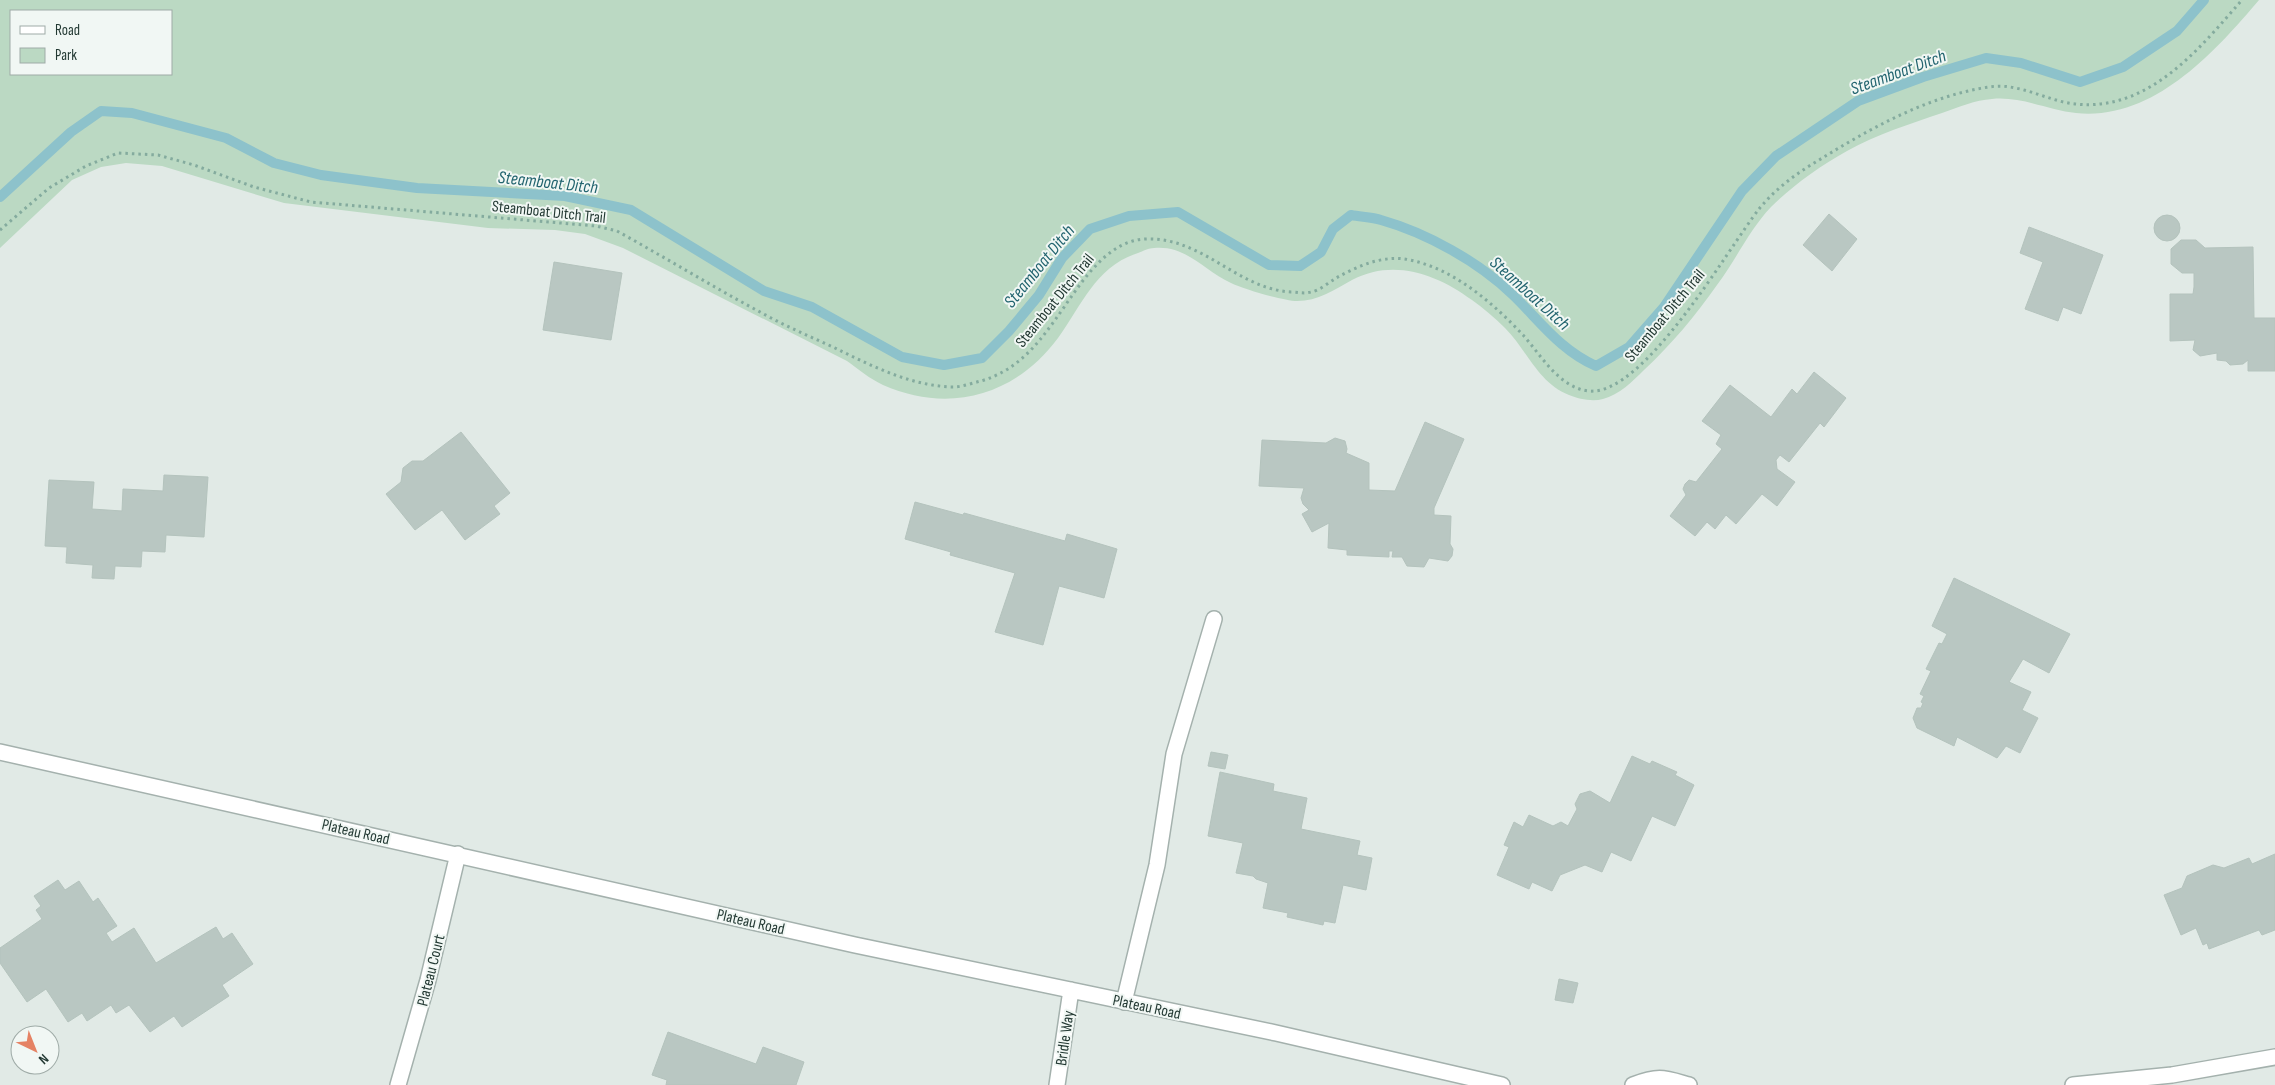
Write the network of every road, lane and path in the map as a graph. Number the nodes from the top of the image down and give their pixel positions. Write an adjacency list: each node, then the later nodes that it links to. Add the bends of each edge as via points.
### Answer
1 (2242, 0): 2 (path, Steamboat Ditch Trail, via 2200,47 2162,81 2131,97 2075,104 1994,86 1943,99 1901,115 1848,142 1780,186 1760,207 1692,304 1636,370 1612,386 1589,391 1568,382 1550,368 1525,337 1475,291 1440,270 1408,259 1379,260 1355,268 1313,292 1284,292 1252,282 1177,241 1141,238 1108,253 1085,277 1028,355 997,376 956,388 915,382 884,371 767,316 617,231 596,226 311,202 158,155 118,153 86,166 49,188)
2 (0, 230)
3 (1214, 619): 7 (street, via 1174,754 1157,866)
4 (0, 752): 5 (street, Plateau Road)
5 (458, 854): 6 (street, Plateau Road, via 855,945); 10 (street, Plateau Court, via 428,980)
6 (1071, 990): 7 (street, Plateau Road); 11 (street, Bridle Way)
7 (1124, 1002): 12 (street, Plateau Road)
8 (2275, 1057): 9 (street)
9 (2143, 1082): 15 (street)
10 (398, 1085)
11 (1057, 1085)
12 (1502, 1085)
13 (1633, 1085): 14 (street, via 1648,1079 1665,1078)
14 (1689, 1085)
15 (2073, 1085)

